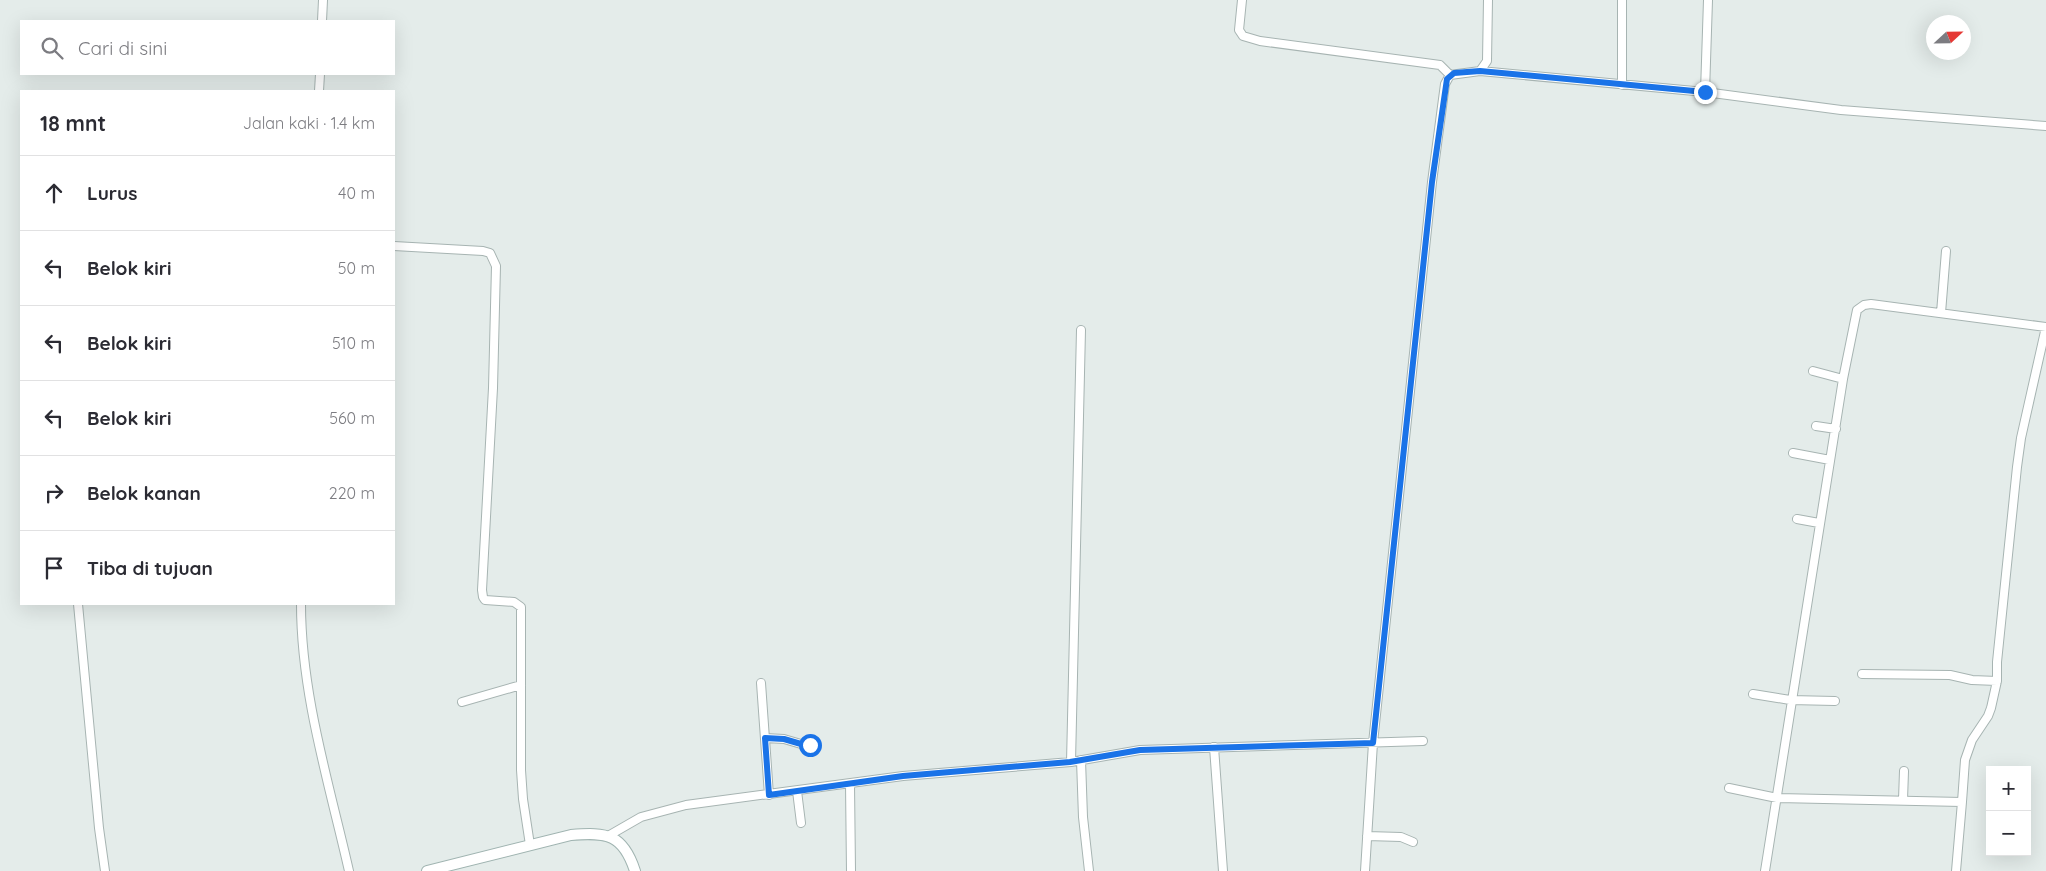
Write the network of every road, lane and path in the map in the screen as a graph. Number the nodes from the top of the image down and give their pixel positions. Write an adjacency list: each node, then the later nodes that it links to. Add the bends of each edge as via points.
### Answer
1 (323, 0): 6 (street)
2 (1242, 0): 8 (street, via 1239,30 1243,36 1440,65)
3 (1488, 0): 7 (street, via 1487,61)
4 (1622, 0): 10 (street)
5 (1708, 0): 12 (street)
6 (322, 20)
7 (1480, 71): 8 (street); 10 (street)
8 (1450, 74): 39 (street, via 1445,84 1432,182)
9 (320, 75): 11 (street)
10 (1622, 84): 12 (street)
11 (319, 90)
12 (1705, 92): 13 (street, via 1841,110)
13 (2046, 126)
14 (395, 246): 32 (street, via 484,251 490,253 495,261 494,388 482,590 485,600 514,602 521,607)
15 (1946, 251): 16 (street)
16 (1941, 313): 17 (street); 20 (street, via 1864,305 1857,310)
17 (2046, 327): 30 (street, via 2021,438)
18 (1081, 330): 43 (street)
19 (1813, 371): 20 (street)
20 (1843, 379): 22 (street)
21 (1816, 426): 22 (street)
22 (1836, 428): 24 (street)
23 (1793, 453): 24 (street)
24 (1830, 460): 26 (street)
25 (1797, 519): 26 (street)
26 (1819, 523): 34 (street)
27 (78, 605): 57 (street)
28 (302, 605): 58 (street, via 307,687)
29 (1862, 674): 30 (street, via 1950,675)
30 (1997, 681): 51 (street, via 1988,716 1965,760)
31 (761, 683): 37 (street)
32 (521, 685): 36 (street); 56 (street, via 521,770)
33 (1753, 694): 34 (street)
34 (1790, 700): 35 (street); 49 (street)
35 (1835, 701)
36 (462, 702)
37 (765, 738): 40 (street); 48 (street)
38 (1422, 741): 39 (street)
39 (1373, 743): 41 (street); 54 (street)
40 (810, 745)
41 (1214, 747): 42 (street, via 1140,750); 63 (street)
42 (1081, 760): 43 (street); 62 (street)
43 (1070, 762): 45 (street, via 903,776)
44 (1904, 771): 50 (street)
45 (850, 784): 47 (street); 61 (street)
46 (1729, 788): 49 (street)
47 (798, 791): 48 (street); 52 (street)
48 (769, 795): 53 (street, via 657,812 641,817)
49 (1777, 798): 50 (street); 65 (street)
50 (1903, 800): 51 (street)
51 (1962, 802): 66 (street)
52 (801, 823)
53 (608, 836): 56 (main road, via 571,835); 60 (main road, via 626,849)
54 (1367, 836): 55 (street, via 1401,837); 64 (street)
55 (1413, 842)
56 (530, 845): 59 (main road)
57 (105, 871)
58 (349, 871)
59 (427, 871)
60 (635, 871)
61 (851, 871)
62 (1089, 871)
63 (1223, 871)
64 (1365, 871)
65 (1765, 871)
66 (1956, 871)

